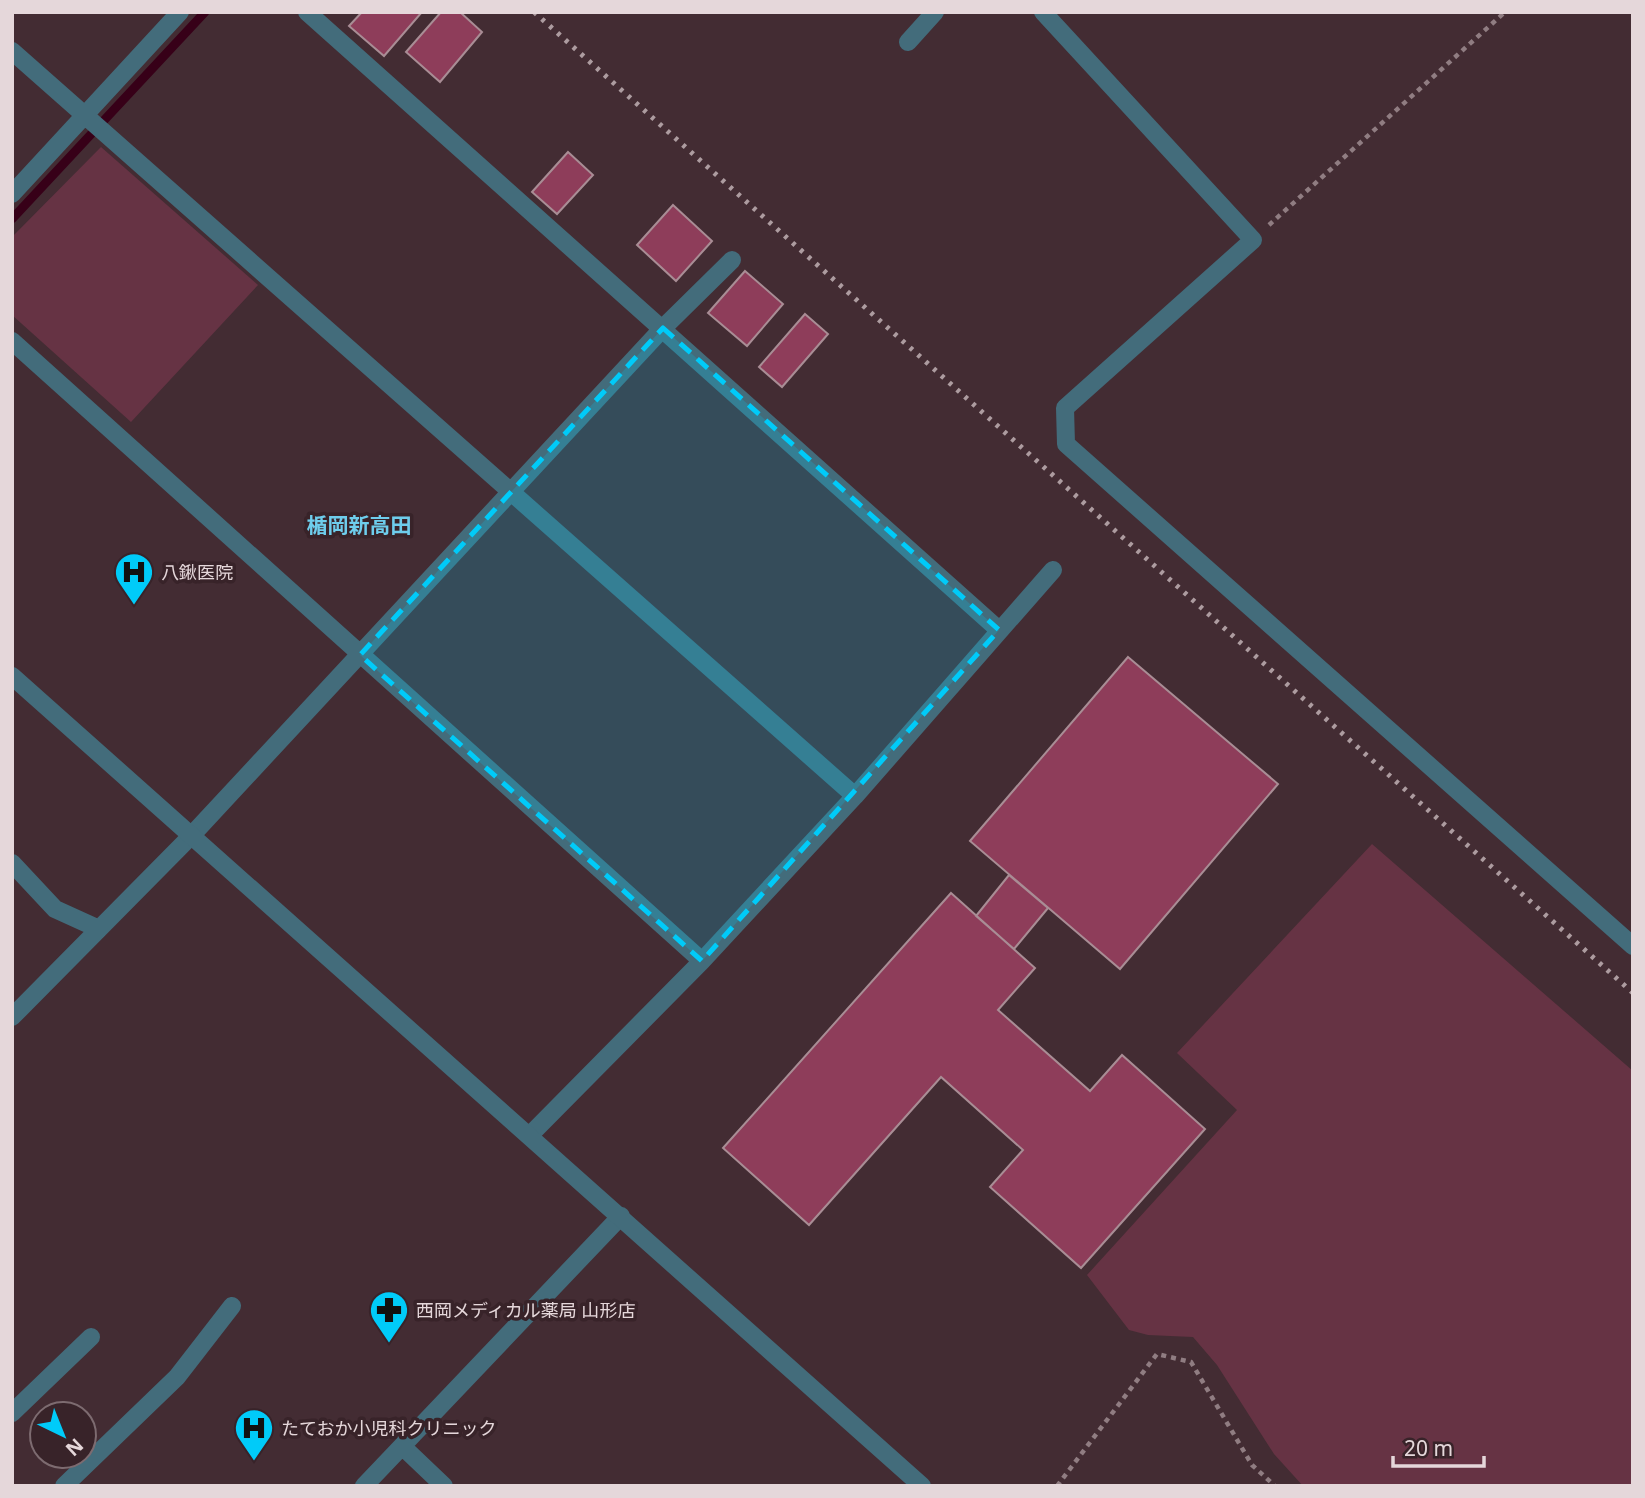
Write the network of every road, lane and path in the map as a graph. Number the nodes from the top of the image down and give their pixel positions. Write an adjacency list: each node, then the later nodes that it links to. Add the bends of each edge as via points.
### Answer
1 (180, 12): 8 (street)
2 (307, 12): 12 (street)
3 (935, 12): 6 (street)
4 (1043, 12): 10 (street)
5 (1505, 12): 10 (path)
6 (908, 42)
7 (12, 51): 8 (street)
8 (84, 114): 9 (street); 14 (street)
9 (12, 194)
10 (1253, 240): 23 (street, via 1065,408 1066,444)
11 (732, 260): 12 (street)
12 (663, 328): 14 (street); 16 (street)
13 (12, 341): 17 (street)
14 (512, 491): 17 (street); 19 (street)
15 (1053, 570): 16 (street)
16 (999, 630): 19 (street)
17 (360, 655): 20 (street); 24 (street)
18 (12, 676): 20 (street)
19 (855, 796): 24 (street)
20 (191, 836): 22 (street); 26 (street)
21 (12, 863): 22 (street, via 55,909)
22 (99, 929): 25 (street)
23 (1633, 946)
24 (702, 961): 26 (street)
25 (12, 1017)
26 (530, 1135): 27 (street)
27 (621, 1216): 31 (street); 35 (street)
28 (232, 1306): 32 (street, via 177,1377)
29 (91, 1337): 30 (street)
30 (12, 1413)
31 (402, 1446): 33 (street); 34 (street)
32 (64, 1486)
33 (364, 1486)
34 (444, 1486)
35 (922, 1486)
36 (1057, 1486): 37 (path, via 1157,1354 1191,1362 1252,1465)
37 (1275, 1486)

